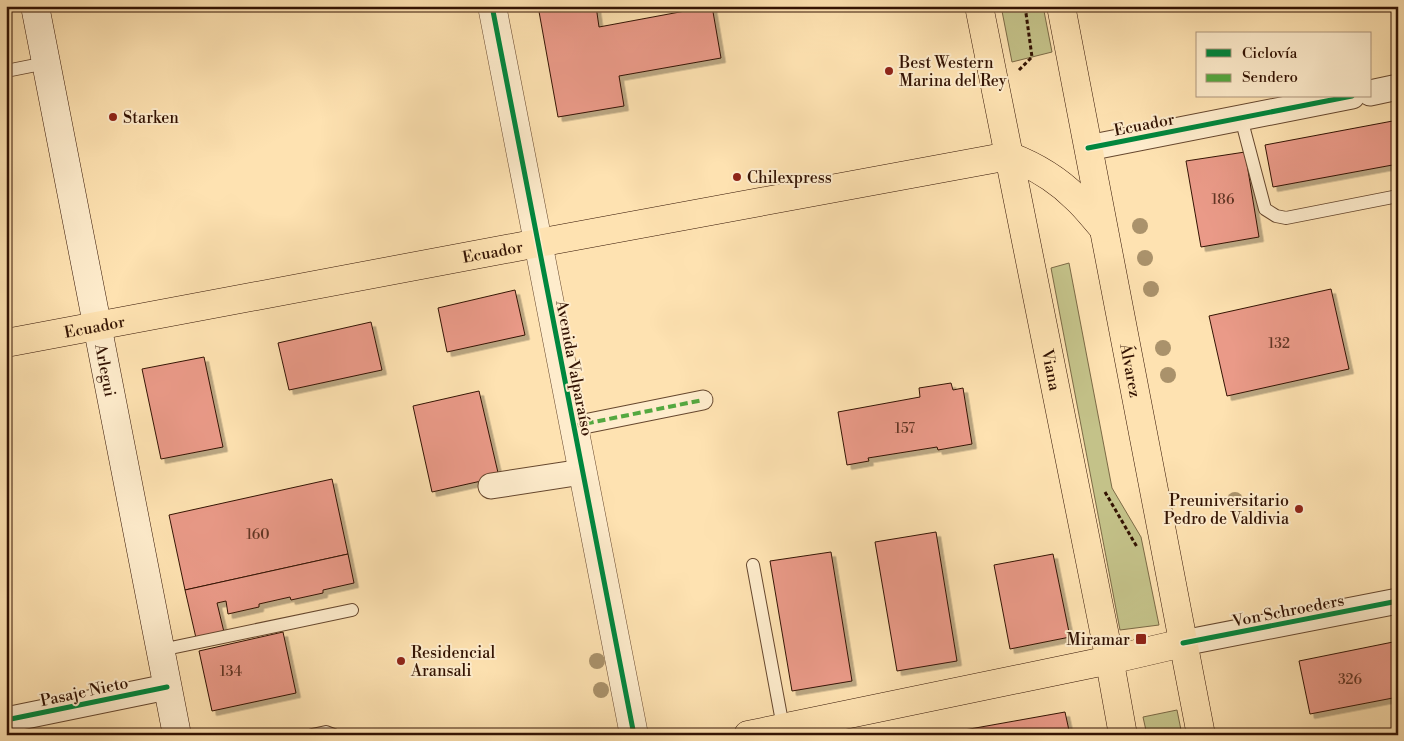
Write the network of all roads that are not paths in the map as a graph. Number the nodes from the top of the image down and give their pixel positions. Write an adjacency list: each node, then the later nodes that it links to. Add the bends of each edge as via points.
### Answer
1 (35, 6): 5 (main road, Arlegui)
2 (492, 6): 15 (main road, Avenida Valparaíso)
3 (979, 6): 12 (main road, Viana)
4 (1061, 6): 11 (main road, Álvarez)
5 (46, 63): 6 (lane); 16 (main road, Arlegui)
6 (6, 71)
7 (1398, 87): 8 (street)
8 (1372, 93)
9 (1342, 98): 10 (street, Ecuador)
10 (1241, 118): 11 (street, Ecuador); 13 (lane, via 1265,209 1276,216 1286,218)
11 (1088, 148): 14 (main road, Álvarez)
12 (1009, 156): 14 (main road, via 1060,184); 15 (main road, Ecuador); 27 (main road, Viana)
13 (1398, 196)
14 (1104, 229): 25 (main road, Álvarez)
15 (538, 243): 16 (main road, Ecuador); 19 (main road, Avenida Valparaíso)
16 (97, 325): 17 (main road, Ecuador); 26 (main road, Arlegui)
17 (6, 343)
18 (703, 400): 19 (street)
19 (574, 426): 20 (main road, Avenida Valparaíso)
20 (582, 472): 21 (street); 34 (main road, Avenida Valparaíso)
21 (491, 486)
22 (753, 565): 30 (lane)
23 (1398, 602): 25 (street, Von Schroeders)
24 (352, 610): 26 (lane)
25 (1183, 643): 27 (main road, Von Schroeders); 37 (main road, Álvarez)
26 (161, 650): 28 (main road, Arlegui)
27 (1110, 660): 30 (main road, Von Schroeders); 36 (main road, Viana)
28 (168, 687): 29 (street, Pasaje Nieto); 31 (main road, Arlegui)
29 (6, 720)
30 (783, 727): 35 (main road, Von Schroeders)
31 (177, 735)
32 (312, 735): 33 (lane, via 326,732)
33 (334, 735)
34 (634, 735)
35 (748, 735)
36 (1124, 735)
37 (1201, 735)

